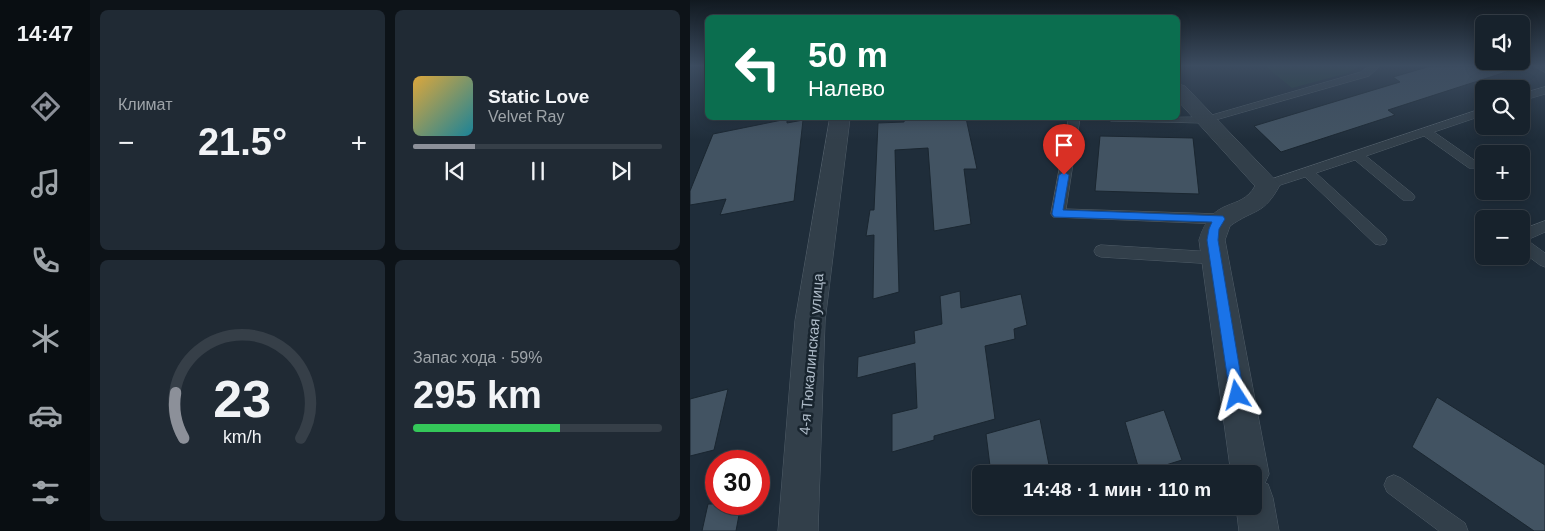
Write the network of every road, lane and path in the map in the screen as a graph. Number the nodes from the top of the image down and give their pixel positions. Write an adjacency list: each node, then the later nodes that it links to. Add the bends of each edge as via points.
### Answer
1 (1307, 91): 9 (lane)
2 (1543, 91): 4 (lane)
3 (1180, 92): 9 (street)
4 (1530, 95)
5 (1475, 114): 10 (lane)
6 (1180, 119): 9 (lane)
7 (840, 120): 27 (street, 4-я Тюкалинская улица, via 810,321)
8 (1074, 120): 16 (lane, via 1058,214)
9 (1205, 120): 14 (street)
10 (1425, 131): 11 (lane); 12 (lane)
11 (1357, 155): 13 (lane); 15 (lane)
12 (1472, 165)
13 (1307, 172): 14 (lane); 19 (lane)
14 (1268, 185): 16 (street, via 1257,201)
15 (1408, 197)
16 (1220, 219): 22 (street, via 1212,240)
17 (1545, 226): 18 (lane)
18 (1530, 232)
19 (1380, 240)
20 (1530, 249): 23 (lane)
21 (1100, 251): 22 (lane)
22 (1214, 258): 24 (street)
23 (1545, 261)
24 (1248, 465)
25 (1394, 485): 29 (lane)
26 (1257, 515): 28 (street)
27 (798, 531)
28 (1259, 531)
29 (1458, 531)

